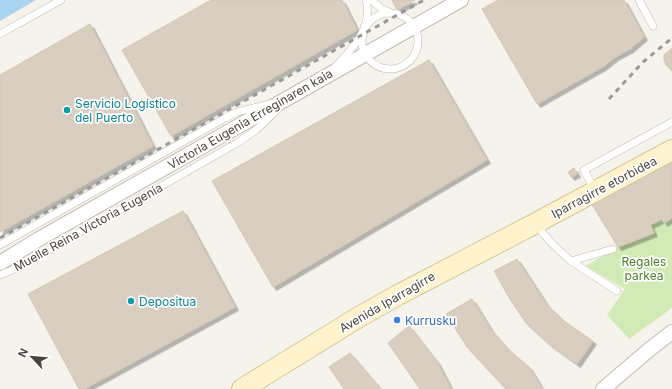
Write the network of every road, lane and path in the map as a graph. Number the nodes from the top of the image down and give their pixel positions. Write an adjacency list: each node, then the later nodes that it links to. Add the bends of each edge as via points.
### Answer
1 (61, 0): 12 (lane)
2 (366, 0): 10 (lane)
3 (371, 0): 6 (lane)
4 (461, 0): 7 (street, Victoria Eugenia Erreginaren kaia)
5 (639, 0): 9 (lane)
6 (393, 14): 8 (lane); 10 (lane, via 376,17)
7 (435, 15): 8 (lane, via 419,20); 11 (street, Victoria Eugenia Erreginaren kaia)
8 (401, 16): 11 (lane)
9 (653, 26)
10 (365, 29): 13 (lane, via 362,38); 16 (lane, via 347,54)
11 (416, 33): 13 (street, Victoria Eugenia Erreginaren kaia); 14 (lane, via 415,53 410,60 395,69)
12 (0, 34)
13 (365, 54): 14 (lane); 15 (street, Victoria Eugenia Erreginaren kaia)
14 (378, 66): 15 (lane, via 356,64)
15 (339, 69): 16 (street, Victoria Eugenia Erreginaren kaia)
16 (318, 81): 17 (street, Victoria Eugenia Erreginaren kaia)
17 (295, 94): 22 (lane, via 225,118); 25 (street, Victoria Eugenia Erreginaren kaia); 26 (lane, Muelle Reina Victoria Eugenia, via 259,128 237,143 19,267)
18 (672, 122): 20 (lane, via 584,170)
19 (672, 150): 20 (street, Iparragirre etorbidea)
20 (596, 191): 21 (street, Iparragirre etorbidea)
21 (536, 223): 24 (lane, via 543,234); 29 (street, Avenida Iparragirre, via 359,317)
22 (0, 245)
23 (613, 249): 24 (lane)
24 (571, 261): 27 (lane)
25 (0, 263)
26 (0, 275)
27 (617, 290)
28 (672, 332): 30 (street)
29 (242, 389)
30 (603, 389)

